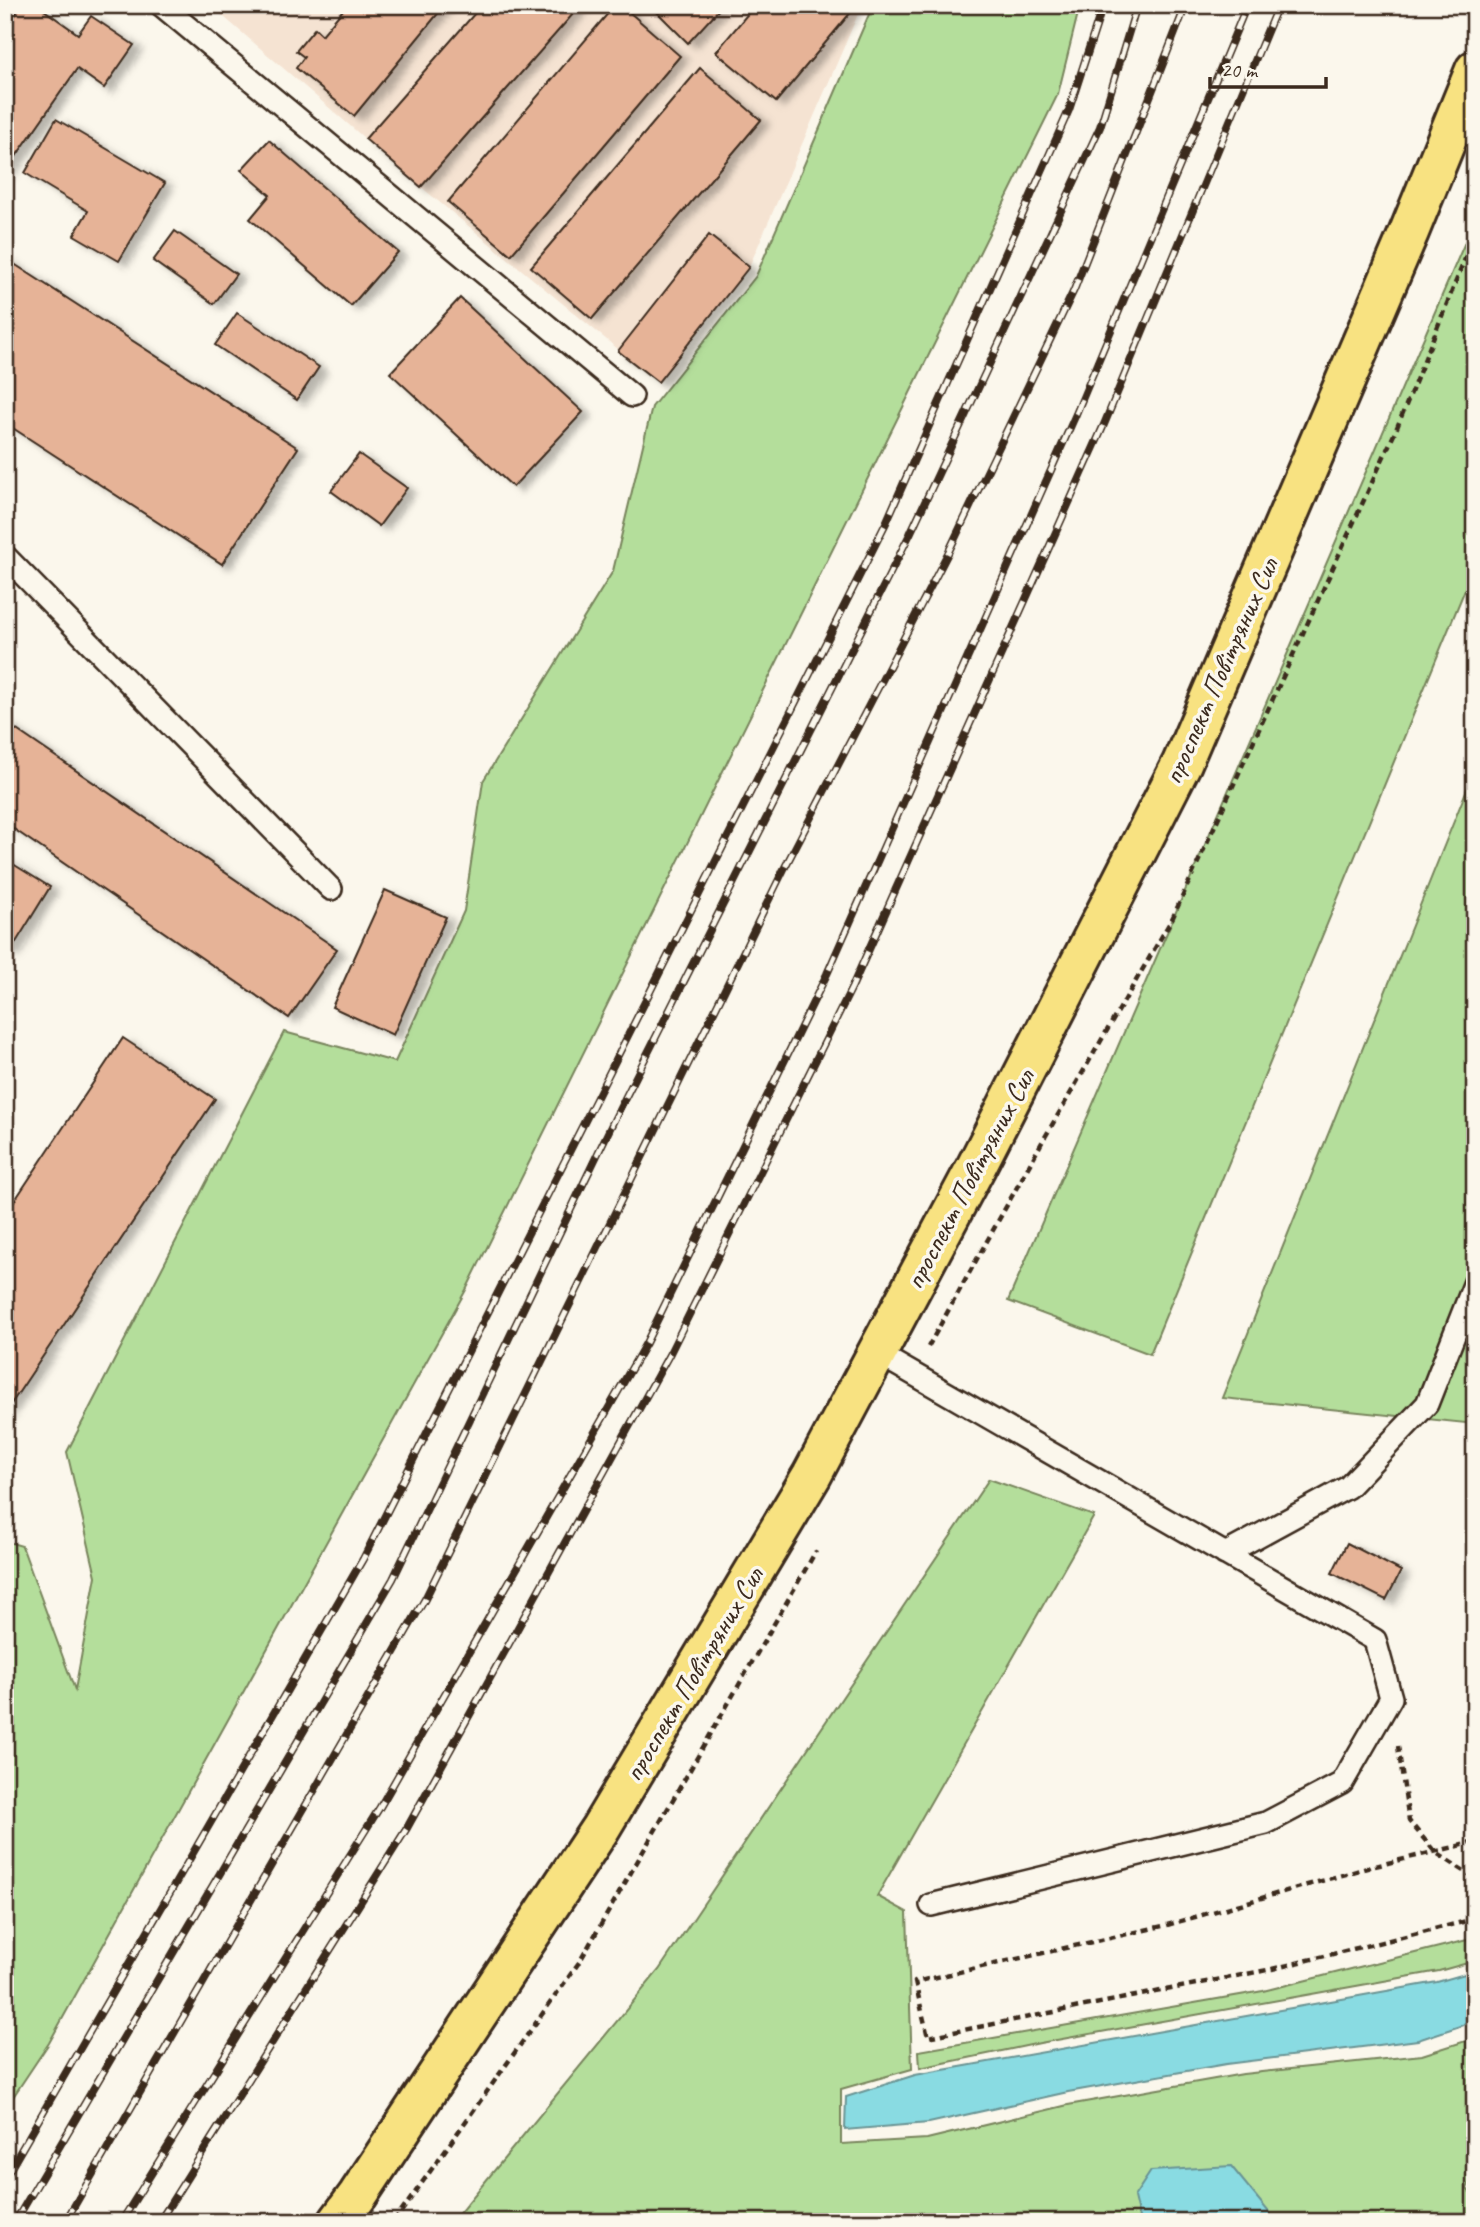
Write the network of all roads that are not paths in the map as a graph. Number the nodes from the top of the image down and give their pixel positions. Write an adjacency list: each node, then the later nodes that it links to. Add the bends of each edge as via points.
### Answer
1 (161, 5): 3 (lane)
2 (1475, 70): 7 (main road, проспект Повітряних Сил, via 1182,763)
3 (632, 396)
4 (5, 556): 5 (lane)
5 (331, 889)
6 (1475, 1282): 8 (lane, via 1427,1405 1348,1486)
7 (877, 1353): 8 (lane); 10 (main road, проспект Повітряних Сил, via 812,1475 600,1829)
8 (1225, 1554): 9 (lane, via 1375,1640 1391,1698 1342,1783 1266,1823)
9 (931, 1905)
10 (338, 2222)

